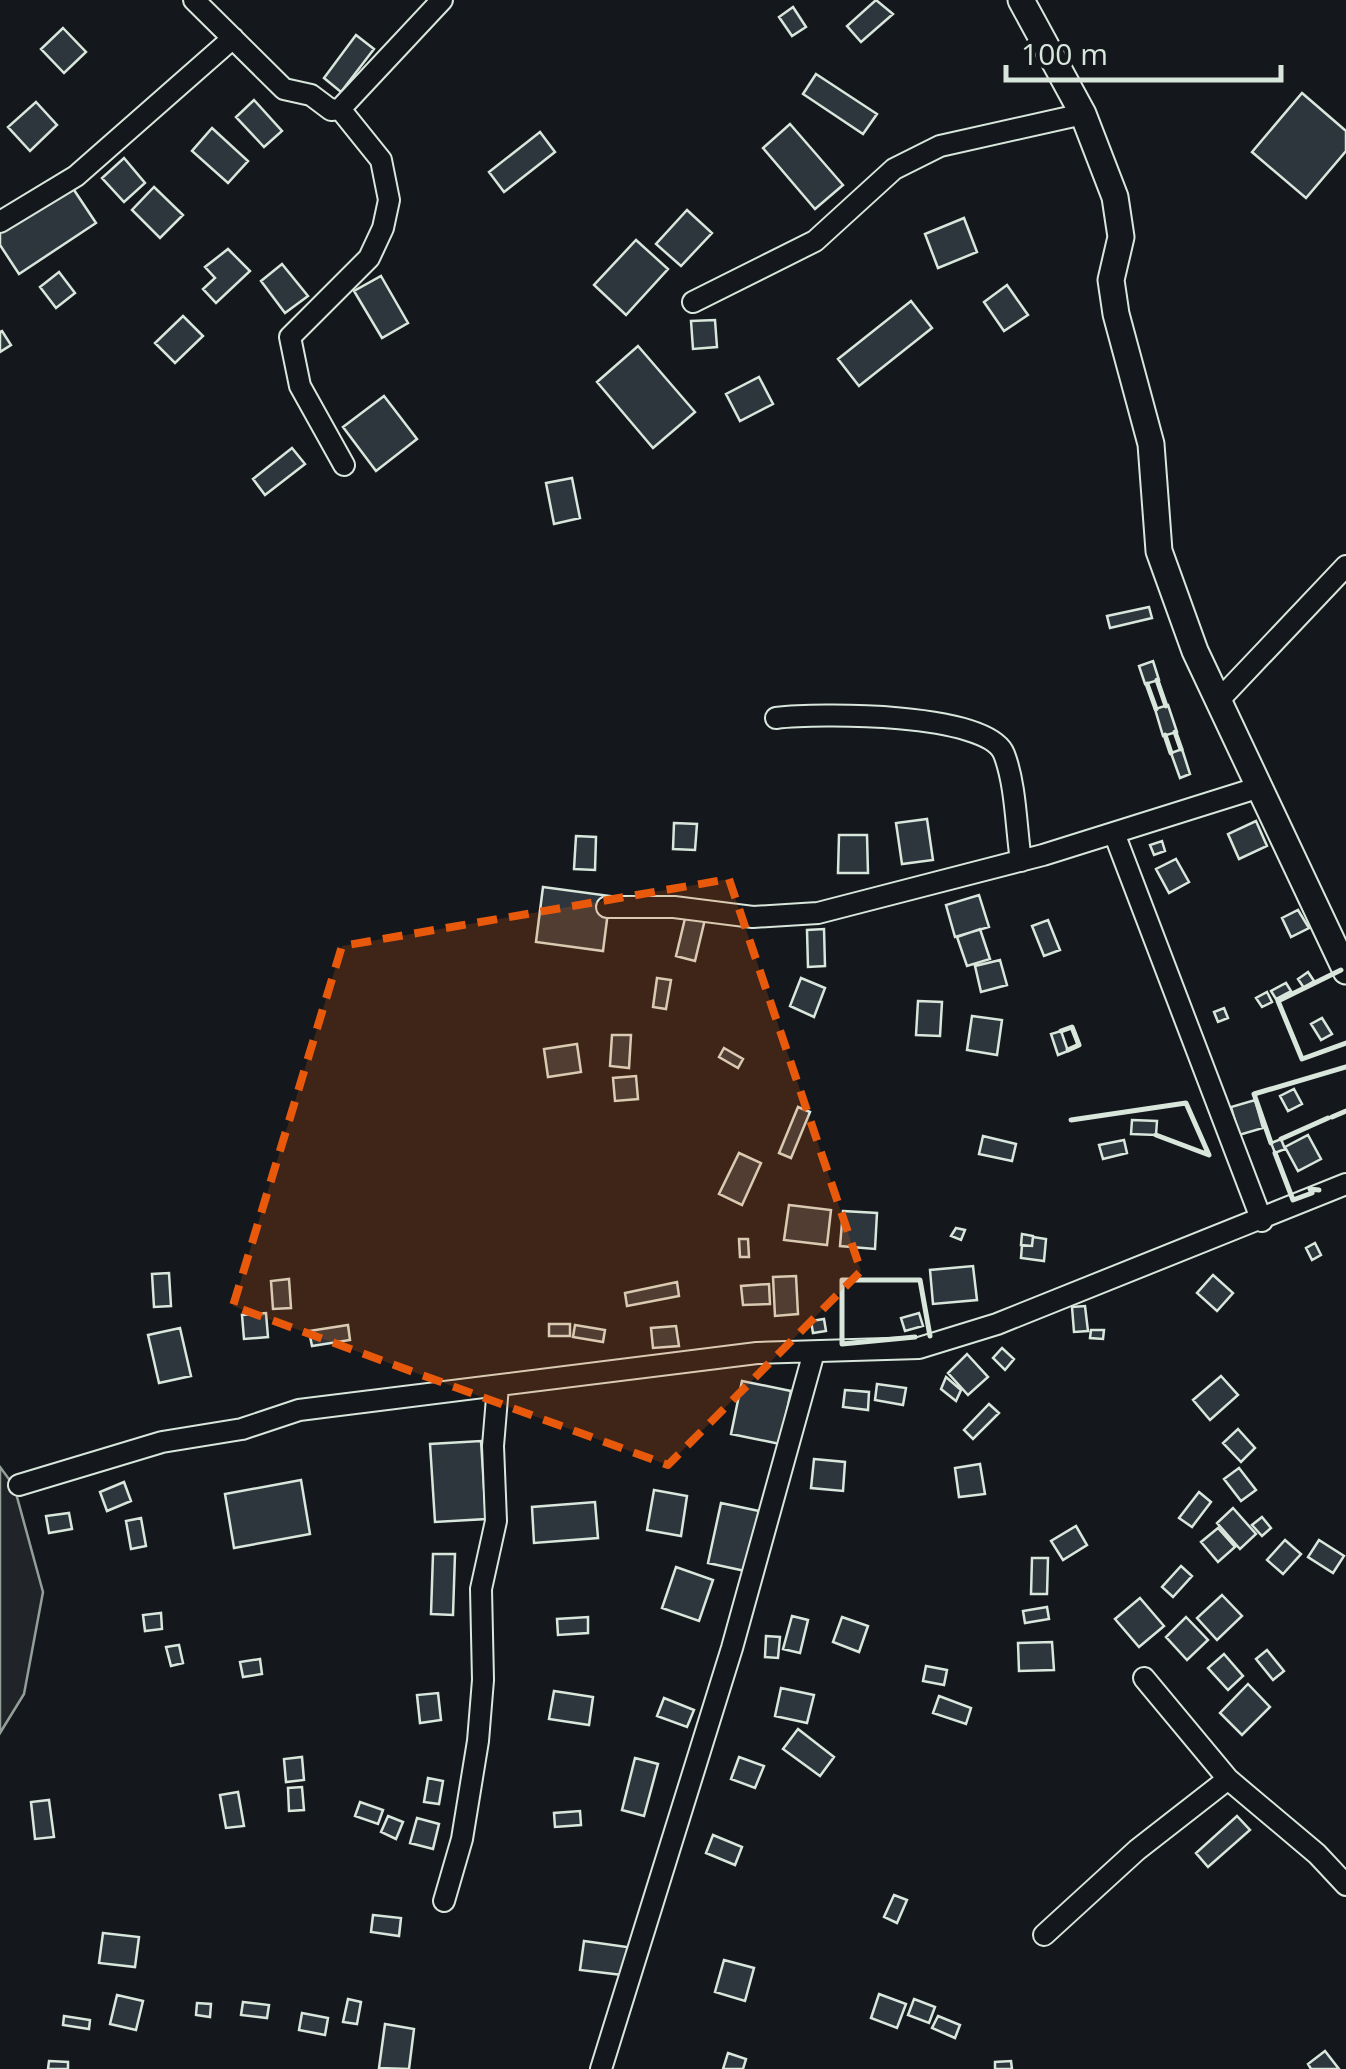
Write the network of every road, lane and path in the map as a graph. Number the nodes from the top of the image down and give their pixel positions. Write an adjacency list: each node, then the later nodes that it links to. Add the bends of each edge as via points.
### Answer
1 (194, 0): 4 (street)
2 (442, 0): 5 (street)
3 (1027, 2): 6 (main road)
4 (232, 38): 5 (street, via 290,92); 7 (street, via 76,176)
5 (340, 109): 9 (street, via 384,170 389,200 369,258 295,328 290,348 300,386)
6 (1083, 114): 8 (street, via 940,146 894,169 815,241); 11 (main road, via 1121,224 1112,280 1151,444 1159,551)
7 (0, 222)
8 (693, 302)
9 (344, 465)
10 (1346, 566): 11 (street)
11 (1220, 700): 13 (main road)
12 (776, 718): 15 (street, via 840,713 981,731 1004,752)
13 (1260, 788): 14 (street); 17 (main road)
14 (1114, 833): 15 (street); 19 (street)
15 (1021, 861): 16 (street, via 784,918 674,906)
16 (607, 907)
17 (1346, 971)
18 (1346, 1184): 19 (street)
19 (1262, 1221): 20 (street, via 919,1348)
20 (814, 1352): 21 (street, via 757,1353); 28 (street, via 732,1648)
21 (498, 1386): 22 (street, via 299,1410); 26 (street, via 496,1521 481,1589 478,1741)
22 (18, 1484)
23 (1144, 1678): 24 (street)
24 (1228, 1779): 25 (street); 27 (street)
25 (1346, 1885)
26 (444, 1900)
27 (1044, 1935)
28 (602, 2069)

